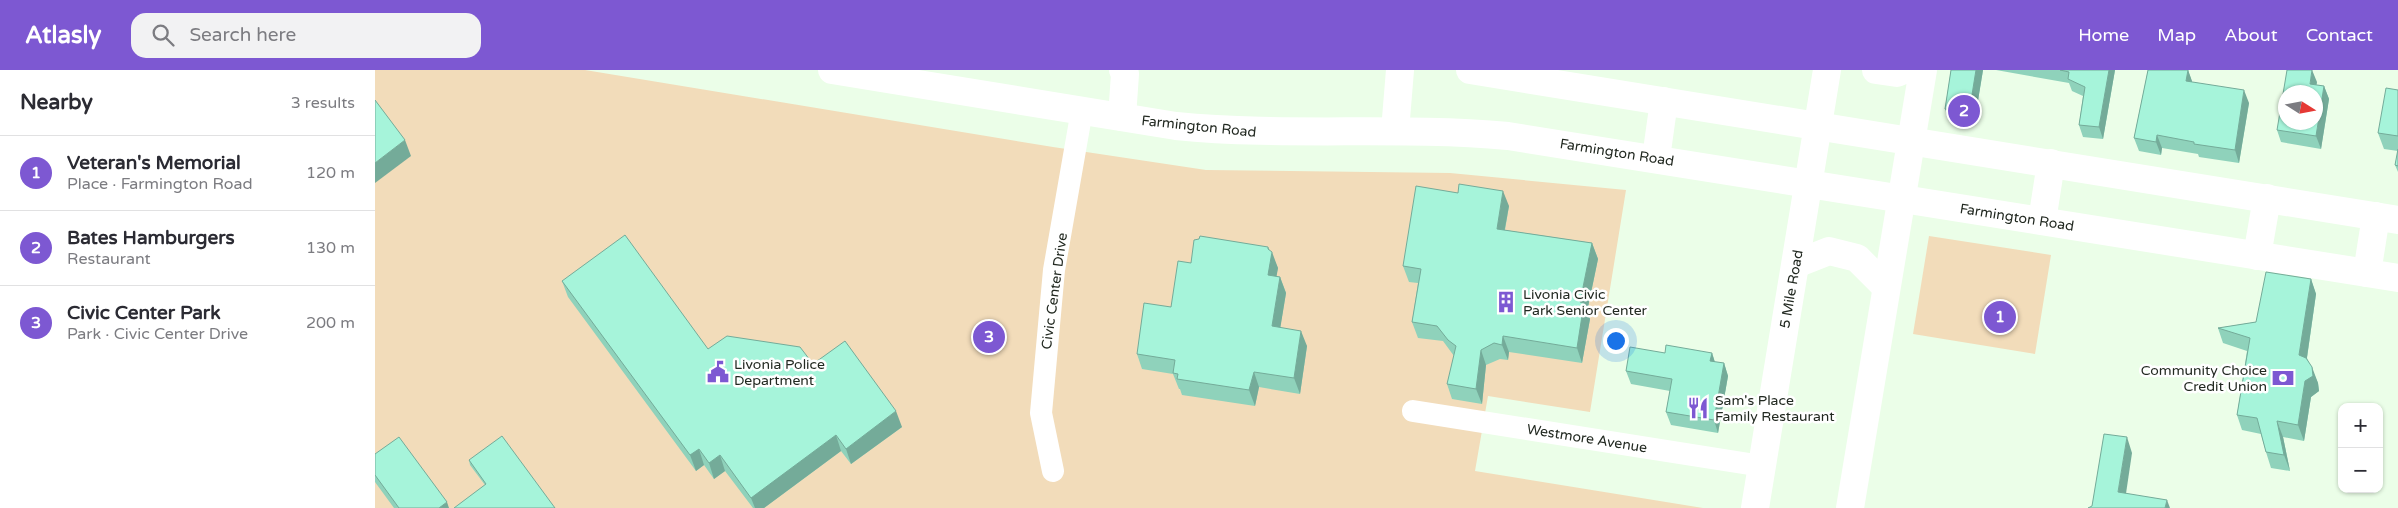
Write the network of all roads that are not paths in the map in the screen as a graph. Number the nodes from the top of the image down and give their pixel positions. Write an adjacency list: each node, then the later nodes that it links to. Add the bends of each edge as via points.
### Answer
1 (832, 70): 10 (main road, Farmington Road)
2 (1123, 70): 11 (main road)
3 (1400, 70): 13 (main road)
4 (1470, 70): 9 (main road)
5 (1827, 70): 12 (main road, 5 Mile Road)
6 (1876, 70): 7 (main road, via 1897,73)
7 (1904, 70)
8 (1923, 70): 14 (main road)
9 (1664, 101): 12 (main road); 15 (main road)
10 (1082, 110): 11 (main road, Farmington Road); 28 (street, Civic Center Drive, via 1054,270 1041,413)
11 (1122, 117): 13 (main road, Farmington Road, via 1227,131)
12 (1818, 126): 14 (main road); 17 (main road, 5 Mile Road)
13 (1395, 131): 15 (main road, Farmington Road, via 1508,136)
14 (1911, 140): 16 (main road); 19 (main road)
15 (1655, 158): 17 (main road, Farmington Road)
16 (2051, 163): 18 (main road); 21 (main road)
17 (1810, 183): 19 (main road, Farmington Road); 23 (main road, 5 Mile Road)
18 (2267, 198): 20 (main road); 22 (main road)
19 (1901, 200): 21 (main road, Farmington Road); 26 (main road)
20 (2387, 218): 24 (main road)
21 (2042, 221): 22 (main road, Farmington Road)
22 (2257, 256): 24 (main road, Farmington Road)
23 (1796, 264): 26 (main road, via 1829,251 1857,258); 29 (main road, 5 Mile Road)
24 (2367, 273): 25 (main road, Farmington Road)
25 (2398, 278)
26 (1887, 287): 31 (main road)
27 (1413, 411): 29 (street, Westmore Avenue)
28 (1053, 471)
29 (1759, 485): 30 (main road)
30 (1767, 508)
31 (1850, 508)

